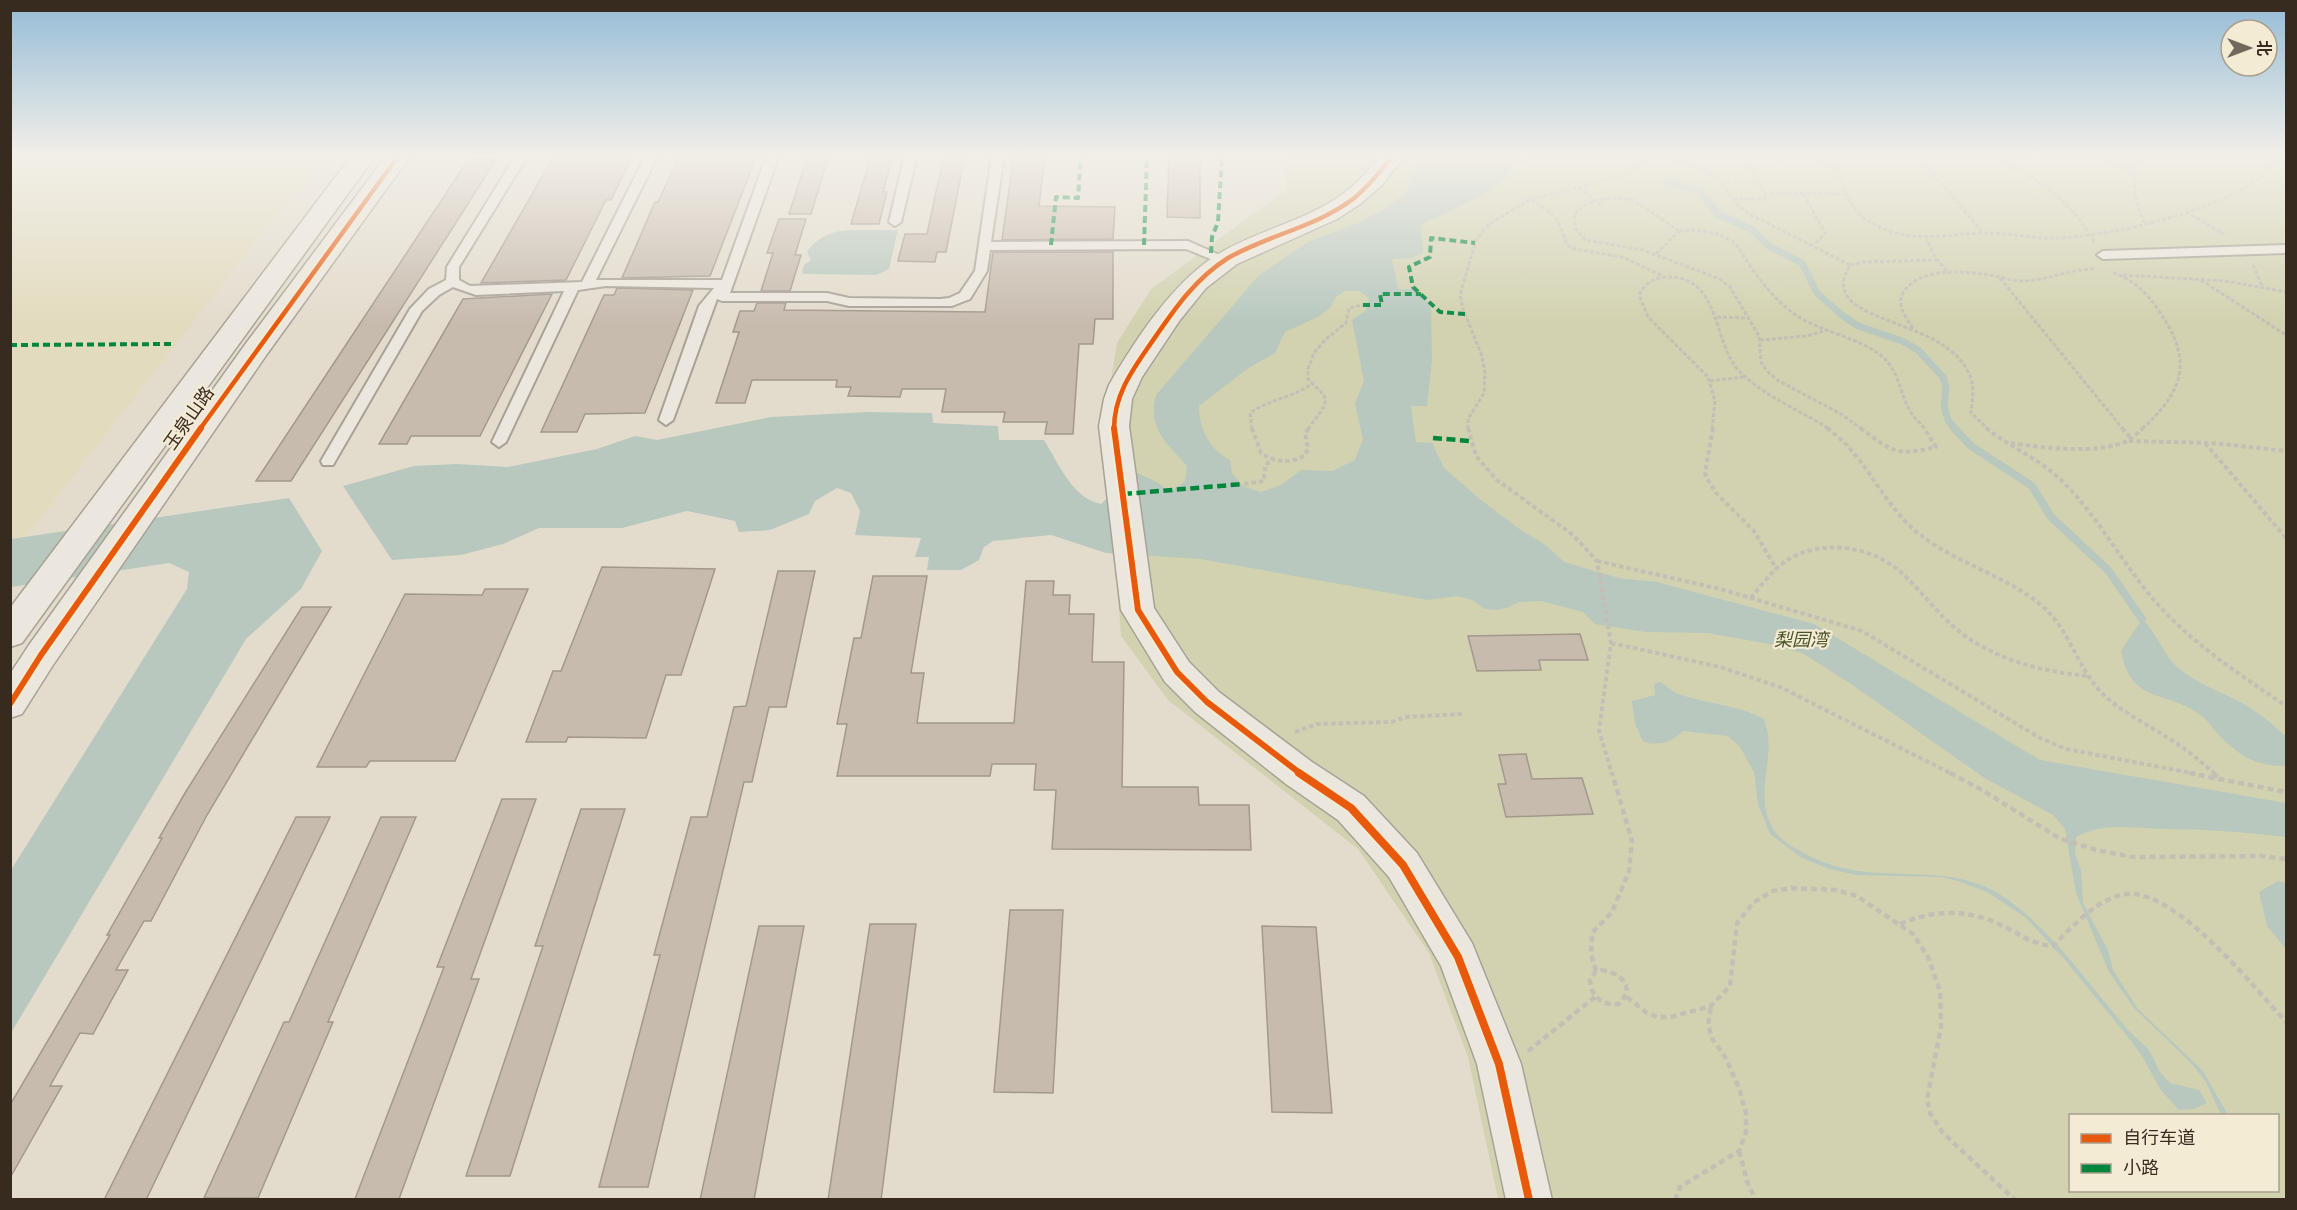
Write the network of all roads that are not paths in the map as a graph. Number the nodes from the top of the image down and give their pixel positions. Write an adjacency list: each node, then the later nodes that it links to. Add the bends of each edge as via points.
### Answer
1 (322, 211): 21 (street, 玉泉山路)
2 (357, 211): 22 (street, 玉泉山路, via 257,348)
3 (487, 211): 14 (lane, via 453,267)
4 (624, 211): 15 (lane)
5 (752, 211): 16 (lane)
6 (898, 211): 9 (lane)
7 (990, 211): 10 (lane)
8 (1335, 211): 13 (street)
9 (895, 222)
10 (985, 246): 13 (lane, via 1188,245); 16 (lane, via 977,280 965,296 952,302 722,297)
11 (2286, 249): 12 (lane)
12 (2103, 255)
13 (1227, 261): 23 (street, via 1205,276 1176,306 1118,397 1114,426 1138,610 1177,672 1207,702 1351,808 1403,866 1458,957 1501,1073)
14 (453, 282): 17 (lane, via 476,291); 20 (lane, via 434,292 417,309)
15 (588, 283): 16 (lane); 17 (lane)
16 (726, 284): 18 (lane, via 706,306)
17 (573, 287): 19 (lane)
18 (666, 420)
19 (499, 442)
20 (328, 461)
21 (10, 634)
22 (10, 704)
23 (1529, 1200)

